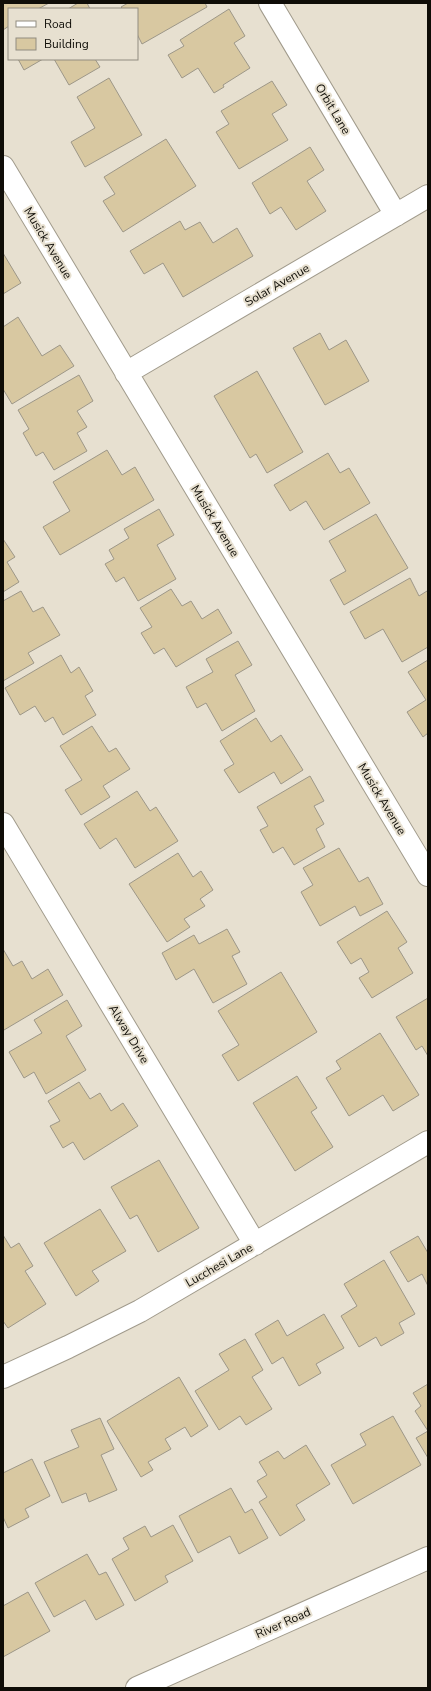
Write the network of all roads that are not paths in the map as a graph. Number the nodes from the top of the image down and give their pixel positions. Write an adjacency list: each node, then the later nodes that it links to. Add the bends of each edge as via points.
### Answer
1 (270, 3): 4 (street, Orbit Lane)
2 (3, 167): 5 (street, Musick Avenue)
3 (428, 196): 4 (street, Solar Avenue)
4 (396, 215): 5 (street, Solar Avenue)
5 (126, 374): 7 (street, Musick Avenue)
6 (3, 824): 9 (street, Alway Drive)
7 (428, 875)
8 (428, 1142): 9 (street, Lucchesi Lane)
9 (255, 1244): 10 (street, Lucchesi Lane, via 140,1311)
10 (3, 1377)
11 (428, 1558): 12 (street, River Road)
12 (137, 1688)

